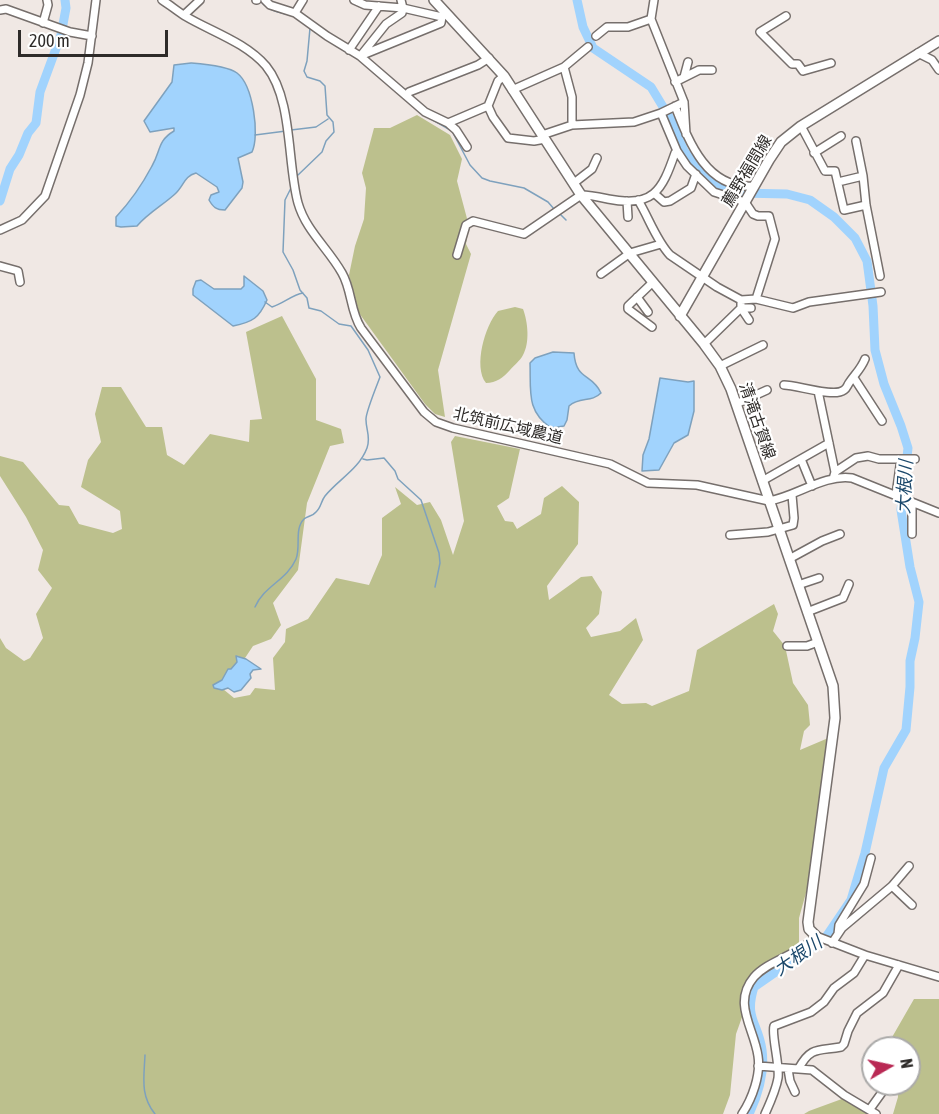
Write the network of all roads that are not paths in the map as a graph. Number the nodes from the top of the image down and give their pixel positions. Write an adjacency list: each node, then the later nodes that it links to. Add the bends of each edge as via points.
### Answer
1 (2, 0): 13 (street)
2 (47, 0): 19 (street)
3 (96, 0): 20 (street)
4 (162, 0): 15 (street, 北筑前広域農道)
5 (200, 0): 15 (street)
6 (265, 0): 14 (street)
7 (303, 0): 14 (street)
8 (354, 0): 12 (street)
9 (434, 0): 16 (main road, 清滝古賀線)
10 (654, 0): 18 (street)
11 (402, 4): 12 (street); 16 (street); 26 (street, via 402,13 386,24)
12 (379, 6): 24 (street)
13 (1, 10): 19 (street)
14 (295, 13): 24 (street)
15 (184, 15): 103 (street, 北筑前広域農道, via 247,49 271,73 288,131 303,216 342,273 358,322 430,417 447,426 610,464 648,483 696,485)
16 (444, 15): 26 (street, via 441,23); 27 (main road, 清滝古賀線)
17 (786, 16): 29 (street, via 760,32 803,71)
18 (651, 19): 21 (street, via 628,27 607,27); 35 (street)
19 (44, 22): 20 (street)
20 (92, 36): 65 (street, via 80,95 45,196 22,220)
21 (596, 36)
22 (939, 41): 25 (main road, 薦野福間線)
23 (588, 46): 30 (street)
24 (349, 50): 26 (street)
25 (918, 53): 32 (street, via 936,63); 44 (main road, 薦野福間線)
26 (360, 56): 37 (street)
27 (489, 58): 33 (main road, 清滝古賀線); 37 (street)
28 (688, 62): 34 (street)
29 (831, 63)
30 (564, 67): 36 (street); 43 (street, via 572,97)
31 (712, 70): 34 (street, via 699,70)
32 (939, 70)
33 (504, 76): 36 (main road, 清滝古賀線); 39 (street)
34 (684, 77): 35 (street)
35 (675, 82): 38 (street)
36 (512, 90): 47 (main road, 清滝古賀線)
37 (407, 96): 42 (street, via 425,112)
38 (684, 102): 40 (street); 45 (street)
39 (488, 106): 42 (street); 47 (street, via 508,138 534,141)
40 (675, 106): 41 (street); 45 (street)
41 (661, 113): 43 (street, via 634,122); 50 (street)
42 (448, 123): 49 (street)
43 (572, 125): 47 (street)
44 (801, 126): 51 (street); 57 (main road, 薦野福間線, via 781,142)
45 (686, 134): 57 (street, via 716,175 736,185)
46 (841, 136): 51 (street)
47 (544, 137): 56 (main road, 清滝古賀線)
48 (856, 141): 54 (street)
49 (466, 147)
50 (677, 151): 53 (street); 58 (street)
51 (814, 153): 55 (street, via 826,172 835,171)
52 (597, 158): 56 (street, via 592,169)
53 (696, 174): 58 (street, via 691,188 670,201 664,202); 61 (street, via 714,192)
54 (863, 176): 55 (street); 63 (street)
55 (838, 182): 63 (street, via 844,210)
56 (574, 183): 59 (main road, 清滝古賀線)
57 (754, 186): 61 (main road, 薦野福間線)
58 (656, 194): 60 (street)
59 (581, 195): 62 (street); 67 (main road, 清滝古賀線); 68 (street, via 524,234 473,221 466,225)
60 (638, 200): 62 (street); 66 (street)
61 (746, 200): 72 (main road, 薦野福間線); 77 (street, via 753,214 769,216 775,239)
62 (627, 201): 64 (street)
63 (866, 205): 71 (street)
64 (628, 217)
65 (0, 230)
66 (661, 244): 67 (street); 72 (street, via 670,255)
67 (630, 253): 70 (street); 74 (main road, 清滝古賀線)
68 (457, 255)
69 (0, 266): 73 (street, via 18,271)
70 (601, 274)
71 (880, 276)
72 (703, 277): 78 (street); 81 (main road, 薦野福間線)
73 (20, 282)
74 (653, 282): 76 (street); 81 (main road, 清滝古賀線)
75 (881, 292): 77 (street, via 809,302 793,308)
76 (637, 297): 80 (street); 83 (street, via 628,309)
77 (756, 299): 78 (street)
78 (741, 304): 79 (street); 82 (street); 84 (street)
79 (751, 308)
80 (648, 312)
81 (680, 316): 84 (main road, 清滝古賀線)
82 (749, 320)
83 (652, 327)
84 (704, 344): 87 (main road, 清滝古賀線)
85 (763, 345): 87 (street)
86 (865, 359): 88 (street)
87 (720, 366): 92 (main road, 清滝古賀線)
88 (854, 378): 91 (street, via 841,392); 93 (street)
89 (784, 385): 91 (street)
90 (767, 390): 92 (street)
91 (819, 391): 94 (street)
92 (736, 404): 99 (main road, 清滝古賀線)
93 (882, 421)
94 (829, 443): 95 (street); 98 (street)
95 (801, 459): 99 (street); 100 (street)
96 (901, 459): 97 (street); 98 (street, via 856,458); 102 (street)
97 (915, 459)
98 (834, 476): 100 (street, 北筑前広域農道); 102 (street, 北筑前広域農道, via 852,478)
99 (762, 481): 103 (main road, 清滝古賀線)
100 (812, 486): 101 (street, 北筑前広域農道)
101 (792, 495): 103 (street, 北筑前広域農道); 106 (street, via 793,525)
102 (897, 496): 104 (street, 北筑前広域農道)
103 (770, 501): 106 (main road, 清滝古賀線)
104 (912, 502): 105 (street, 北筑前広域農道); 108 (street)
105 (939, 513)
106 (779, 530): 109 (street); 110 (main road, 清滝古賀線)
107 (840, 534): 110 (street)
108 (912, 534)
109 (730, 536)
110 (789, 559): 113 (main road, 清滝古賀線)
111 (819, 578): 113 (street)
112 (849, 584): 114 (street, via 843,598)
113 (798, 585): 114 (main road, 清滝古賀線)
114 (807, 612): 115 (main road, 清滝古賀線)
115 (818, 642): 116 (street); 122 (main road, 清滝古賀線, via 831,679 835,708 808,922)
116 (787, 646)
117 (871, 858): 121 (street, via 864,884 839,925)
118 (909, 866): 119 (street)
119 (892, 886): 120 (street); 121 (street)
120 (912, 905)
121 (838, 934): 123 (street)
122 (816, 936): 123 (street); 127 (street, via 801,950 760,971 749,985 743,1004)
123 (832, 943): 124 (street)
124 (865, 955): 125 (street); 128 (street, via 854,973 834,988 824,1002 811,1012 774,1026)
125 (899, 965): 126 (street); 129 (street, via 883,993 857,1012 844,1044 809,1053)
126 (939, 977)
127 (758, 1066): 128 (street); 134 (street)
128 (777, 1068): 130 (street); 135 (street, via 778,1077)
129 (799, 1068): 130 (street); 133 (street, via 812,1070)
130 (788, 1069): 131 (street)
131 (795, 1092)
132 (882, 1096): 133 (street)
133 (873, 1112)
134 (742, 1114)
135 (765, 1114)

